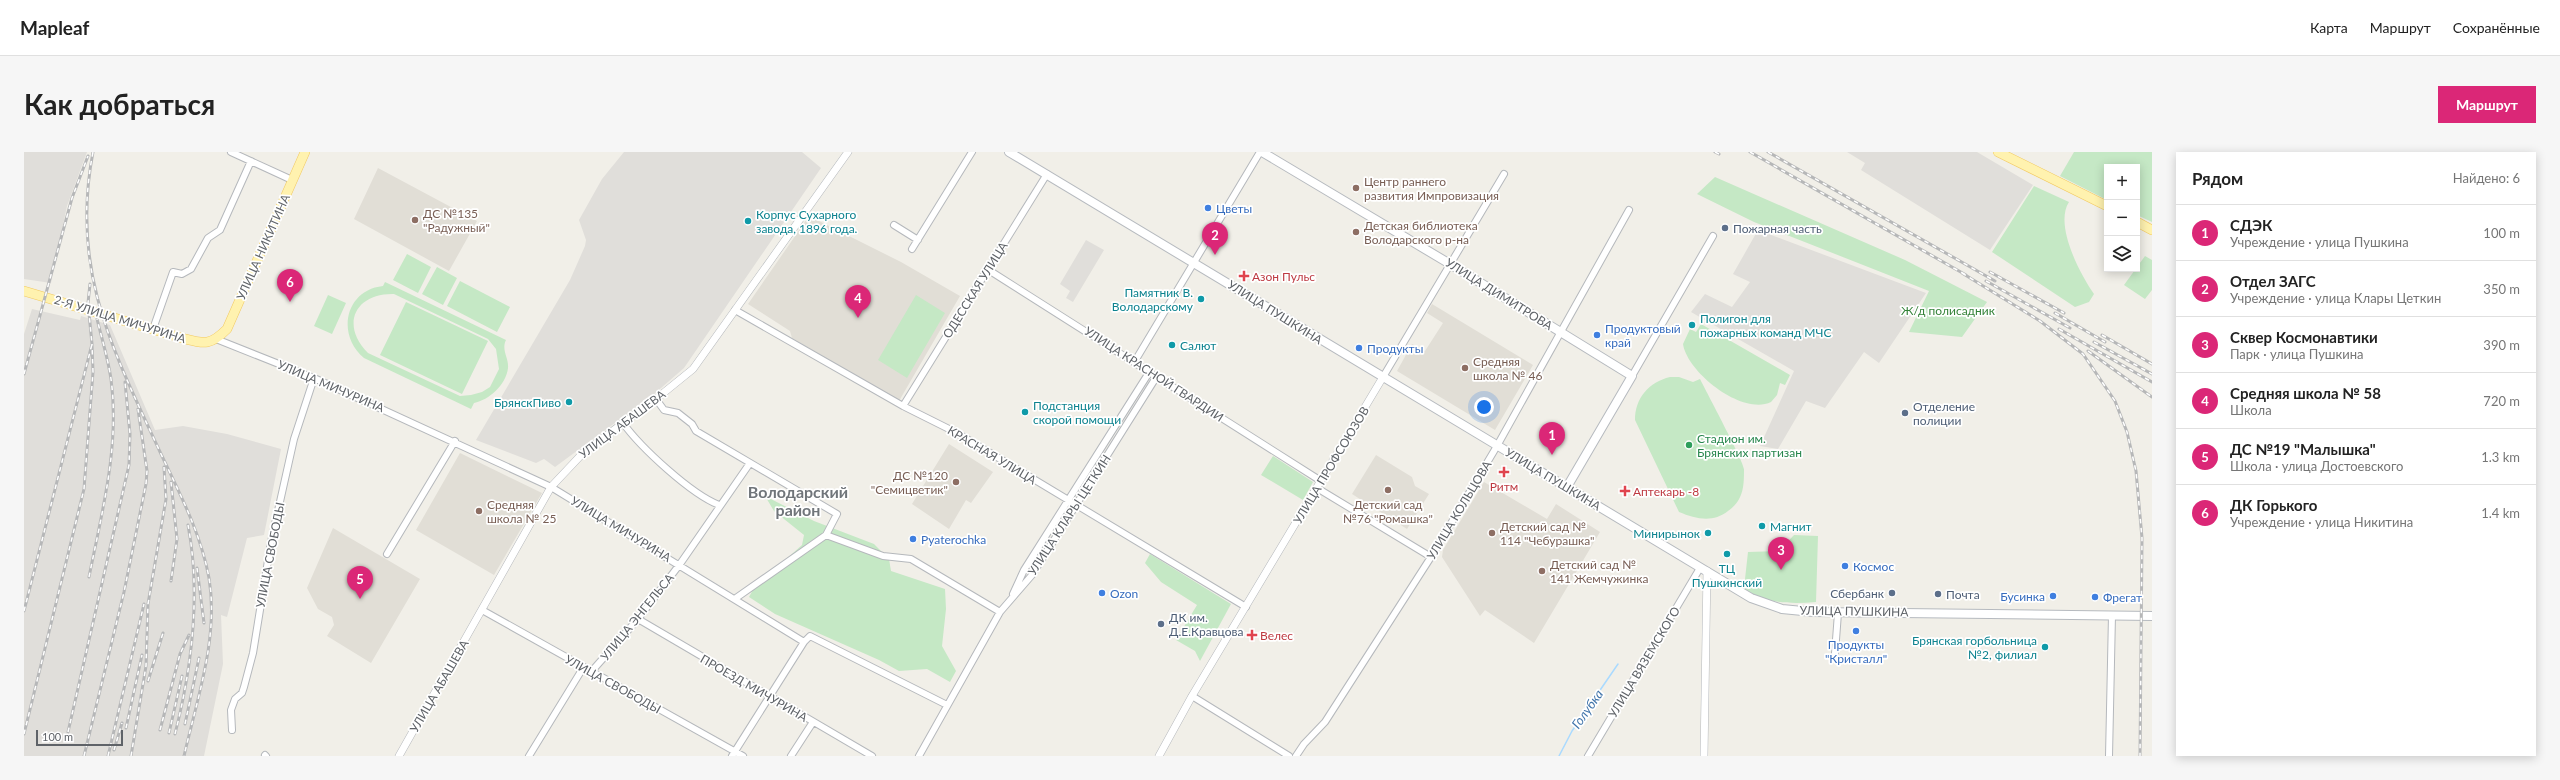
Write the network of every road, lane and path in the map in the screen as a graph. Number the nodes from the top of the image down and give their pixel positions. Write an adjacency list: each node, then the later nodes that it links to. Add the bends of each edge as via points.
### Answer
1 (231, 152): 8 (street)
2 (305, 152): 11 (main road, УЛИЦА НИКИТИНА)
3 (848, 152): 24 (street, УЛИЦА АБАШЕВА)
4 (972, 152): 18 (street)
5 (1009, 152): 9 (main road, УЛИЦА ПУШКИНА)
6 (1261, 152): 20 (street); 21 (main road, УЛИЦА ДИМИТРОВА)
7 (1998, 152): 12 (main road)
8 (251, 161): 11 (street); 25 (street, via 220,230 208,238 191,269 182,274 173,272)
9 (1047, 174): 20 (main road, УЛИЦА ПУШКИНА); 22 (street, ОДЕССКАЯ УЛИЦА)
10 (1504, 174): 21 (street, УЛИЦА ПРОФСОЮЗОВ)
11 (292, 180): 27 (main road, УЛИЦА НИКИТИНА, via 227,329)
12 (2104, 205)
13 (1629, 210): 26 (street, УЛИЦА КОЛЬЦОВА)
14 (2140, 224): 16 (main road)
15 (894, 226): 18 (street)
16 (2152, 230)
17 (1713, 236): 31 (street)
18 (918, 240): 19 (street)
19 (912, 249)
20 (1194, 261): 28 (street); 32 (main road, УЛИЦА ПУШКИНА)
21 (1450, 264): 26 (main road, УЛИЦА ДИМИТРОВА); 32 (street, УЛИЦА ПРОФСОЮЗОВ)
22 (987, 269): 28 (street, УЛИЦА КРАСНОЙ ГВАРДИИ); 35 (street, ОДЕССКАЯ УЛИЦА)
23 (24, 290): 25 (main road, 2-Я УЛИЦА МИЧУРИНА)
24 (735, 310): 34 (street, УЛИЦА АБАШЕВА, via 693,368); 35 (street, КРАСНАЯ УЛИЦА)
25 (153, 329): 27 (main road, 2-Я УЛИЦА МИЧУРИНА, via 199,342)
26 (1561, 333): 31 (main road, УЛИЦА ДИМИТРОВА); 38 (street, УЛИЦА КОЛЬЦОВА)
27 (216, 339): 33 (street, УЛИЦА МИЧУРИНА)
28 (1135, 361): 29 (street, УЛИЦА КРАСНОЙ ГВАРДИИ)
29 (1150, 371): 30 (street, УЛИЦА КРАСНОЙ ГВАРДИИ); 44 (street)
30 (1157, 376): 40 (street, УЛИЦА КРАСНОЙ ГВАРДИИ); 46 (street, УЛИЦА КЛАРЫ ЦЕТКИН)
31 (1632, 376): 42 (main road)
32 (1383, 377): 38 (main road, УЛИЦА ПУШКИНА); 40 (street, УЛИЦА ПРОФСОЮЗОВ)
33 (314, 378): 37 (street, УЛИЦА МИЧУРИНА); 69 (street, УЛИЦА СВОБОДЫ, via 294,439 272,542 253,653 242,693 235,699 231,710)
34 (656, 399): 36 (street, УЛИЦА АБАШЕВА); 39 (street, via 664,410 678,413 692,424 696,431)
35 (904, 406): 44 (street, КРАСНАЯ УЛИЦА, via 957,433)
36 (623, 423): 41 (street, УЛИЦА АБАШЕВА, via 584,452); 45 (street, via 655,457 707,500)
37 (455, 441): 41 (street, УЛИЦА МИЧУРИНА); 48 (street)
38 (1497, 446): 42 (main road, УЛИЦА ПУШКИНА); 49 (street, УЛИЦА КОЛЬЦОВА)
39 (750, 463): 45 (street, УЛИЦА ЭНГЕЛЬСА); 47 (street, via 837,514)
40 (1321, 481): 43 (street, УЛИЦА ПРОФСОЮЗОВ)
41 (551, 487): 50 (street, УЛИЦА МИЧУРИНА); 55 (street, УЛИЦА АБАШЕВА)
42 (1567, 487): 51 (main road, УЛИЦА ПУШКИНА)
43 (1316, 488): 49 (street); 54 (street, УЛИЦА ПРОФСОЮЗОВ)
44 (1067, 501): 46 (street, КРАСНАЯ УЛИЦА); 52 (street, via 1024,570)
45 (719, 505): 50 (street, УЛИЦА ЭНГЕЛЬСА)
46 (1075, 505): 52 (street, УЛИЦА КЛАРЫ ЦЕТКИН, via 1032,575); 54 (street, КРАСНАЯ УЛИЦА)
47 (826, 536): 53 (street); 56 (street, via 883,556 911,558)
48 (387, 554)
49 (1431, 557): 79 (street, УЛИЦА КОЛЬЦОВА, via 1325,722)
50 (680, 564): 53 (street, УЛИЦА МИЧУРИНА); 60 (street, УЛИЦА ЭНГЕЛЬСА)
51 (1704, 569): 57 (main road, УЛИЦА ПУШКИНА, via 1751,598 1782,609); 80 (street, УЛИЦА ВЯЗЕМСКОГО); 81 (street)
52 (1012, 597): 56 (street, УЛИЦА КЛАРЫ ЦЕТКИН)
53 (736, 598): 61 (street, УЛИЦА МИЧУРИНА)
54 (1246, 608): 65 (street, УЛИЦА ПРОФСОЮЗОВ)
55 (482, 610): 63 (street, УЛИЦА СВОБОДЫ); 72 (street, УЛИЦА АБАШЕВА)
56 (1000, 612): 67 (street, УЛИЦА КЛАРЫ ЦЕТКИН)
57 (1838, 613): 58 (main road, УЛИЦА ПУШКИНА); 62 (street)
58 (2112, 615): 59 (main road, УЛИЦА ПУШКИНА); 82 (street)
59 (2152, 616)
60 (638, 619): 64 (street, УЛИЦА ЭНГЕЛЬСА); 66 (street, ПРОЕЗД МИЧУРИНА)
61 (804, 642): 66 (street); 67 (street, via 810,636)
62 (1836, 653)
63 (583, 668): 64 (street, УЛИЦА СВОБОДЫ); 71 (street)
64 (591, 672): 70 (street, УЛИЦА СВОБОДЫ)
65 (1192, 696): 77 (street, УЛИЦА ПРОФСОЮЗОВ); 78 (street)
66 (770, 698): 68 (street, ПРОЕЗД МИЧУРИНА); 70 (street)
67 (947, 705): 76 (street, УЛИЦА КЛАРЫ ЦЕТКИН)
68 (812, 722): 74 (street); 75 (street, ПРОЕЗД МИЧУРИНА)
69 (232, 730)
70 (733, 754): 73 (street, УЛИЦА СВОБОДЫ)
71 (532, 755)
72 (399, 756)
73 (743, 756)
74 (792, 756)
75 (872, 756)
76 (920, 756)
77 (1158, 756)
78 (1289, 756)
79 (1296, 756)
80 (1588, 756)
81 (1704, 756)
82 (2109, 756)

